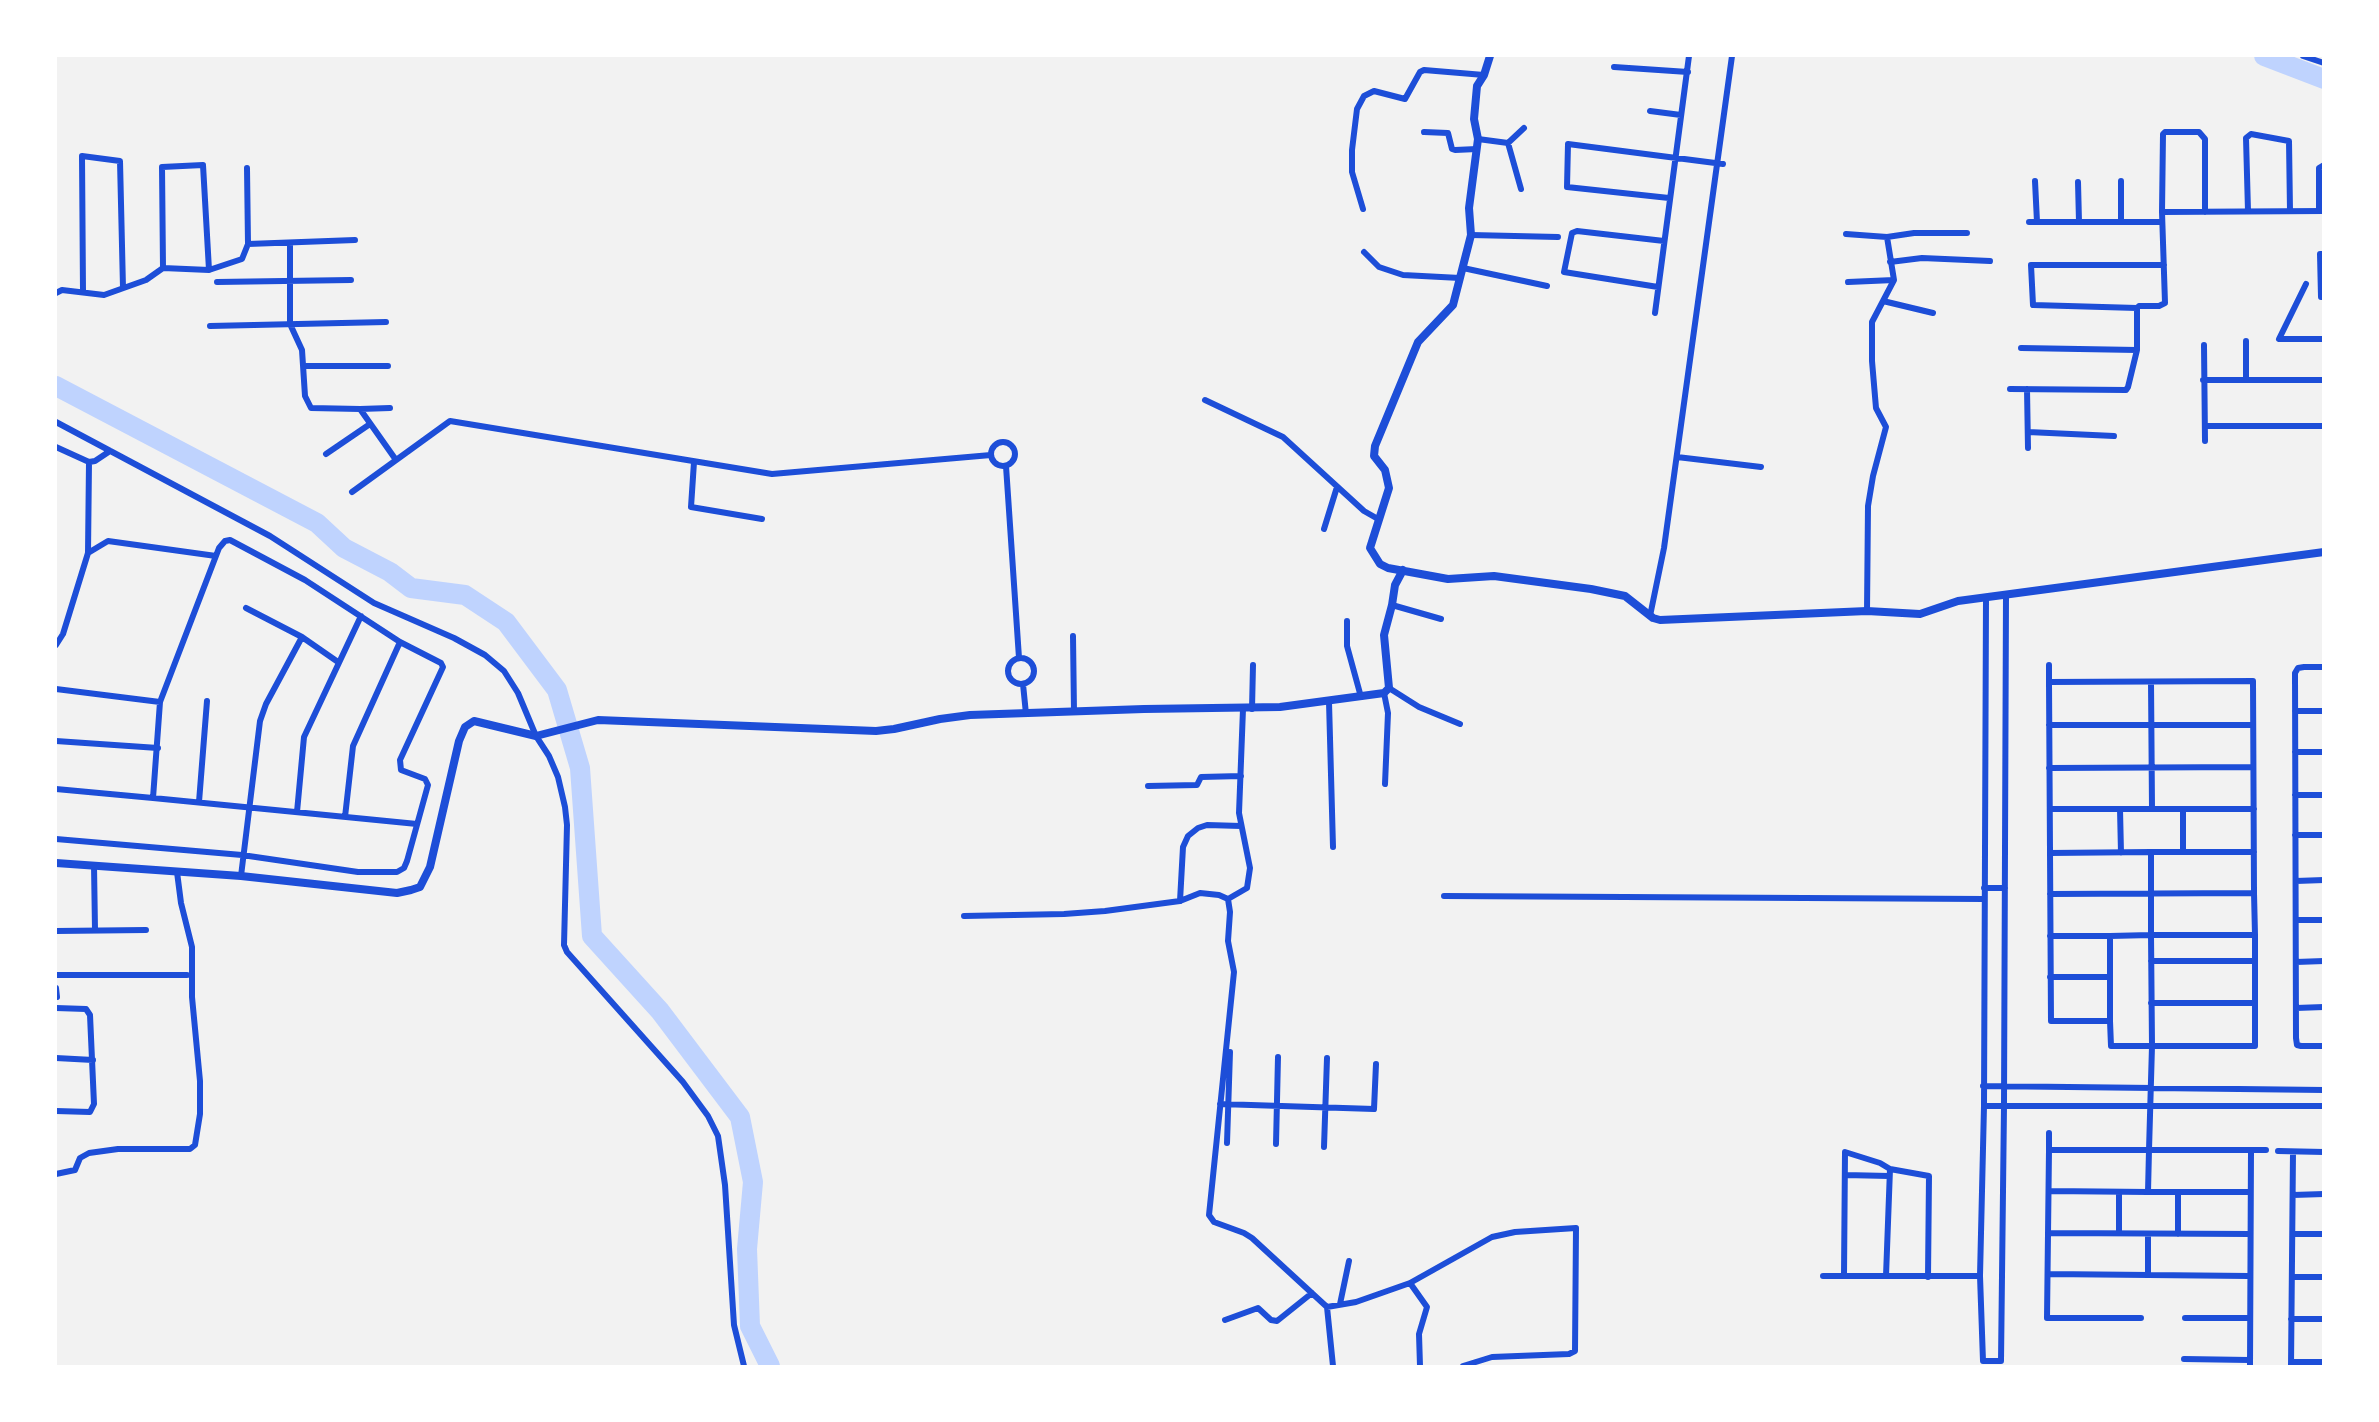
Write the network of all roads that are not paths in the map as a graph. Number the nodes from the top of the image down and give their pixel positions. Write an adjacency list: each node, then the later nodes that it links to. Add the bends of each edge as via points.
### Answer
1 (1490, 56): 8 (street)
2 (1689, 56): 7 (street)
3 (1732, 56): 17 (street)
4 (2303, 56): 5 (street)
5 (2324, 63)
6 (1614, 67): 7 (street)
7 (1688, 72): 10 (street)
8 (1484, 75): 13 (street, via 1477,86 1474,111); 25 (street, via 1424,70 1405,99 1374,91 1364,96 1357,109 1352,150 1352,172)
9 (1650, 111): 10 (street)
10 (1681, 115): 16 (street)
11 (1524, 128): 14 (street)
12 (1424, 132): 15 (street, via 1448,133 1455,150)
13 (1478, 139): 14 (street); 15 (street)
14 (1508, 143): 23 (street)
15 (1477, 149): 38 (street, via 1469,208)
16 (1675, 157): 17 (street); 24 (street); 24 (street, via 1568,144 1567,187)
17 (1721, 164): 100 (street)
18 (2324, 165): 27 (street, via 2319,168)
19 (247, 168): 44 (street)
20 (2035, 181): 32 (street)
21 (2121, 181): 34 (street)
22 (2078, 182): 33 (street)
23 (1521, 189)
24 (1669, 198): 42 (street)
25 (1363, 209)
26 (2290, 211): 27 (street); 30 (street); 30 (street, via 2289,141 2251,134 2246,138)
27 (2321, 211)
28 (2162, 212): 29 (street); 29 (street, via 2165,132 2199,132 2205,140); 35 (street)
29 (2205, 212): 30 (street)
30 (2248, 212)
31 (2029, 222): 32 (street)
32 (2037, 222): 33 (street)
33 (2079, 222): 34 (street)
34 (2121, 222): 35 (street)
35 (2162, 222): 49 (street)
36 (1967, 233): 40 (street)
37 (1846, 234): 40 (street)
38 (1471, 235): 39 (street); 51 (street)
39 (1558, 237)
40 (1887, 237): 48 (street)
41 (355, 240): 43 (street)
42 (1664, 241): 61 (street); 61 (street, via 1572,232 1564,272)
43 (290, 243): 44 (street); 54 (street)
44 (248, 244): 52 (street, via 242,259)
45 (1364, 252): 53 (street, via 1379,267 1396,273)
46 (2324, 254): 65 (street, via 2320,254 2320,297)
47 (1990, 261): 48 (street, via 1922,258)
48 (1890, 262): 56 (street)
49 (2163, 265): 67 (street, via 2164,303); 67 (street, via 2031,265 2033,304)
50 (163, 268): 52 (street); 52 (street, via 162,167 203,165); 62 (street, via 146,280)
51 (1463, 268): 53 (street); 60 (street)
52 (209, 270)
53 (1460, 278): 109 (street, via 1451,309 1419,342 1378,436 1374,456 1385,470 1389,488)
54 (290, 280): 55 (street); 57 (street); 71 (street)
55 (351, 280)
56 (1893, 280): 58 (street); 66 (street)
57 (217, 282)
58 (1848, 282)
59 (2306, 284): 73 (street, via 2279,339)
60 (1547, 286)
61 (1658, 287): 68 (street)
62 (123, 288): 63 (street, via 104,295); 63 (street, via 120,161 82,156)
63 (83, 292): 64 (street)
64 (56, 293)
65 (2324, 297)
66 (1883, 301): 69 (street); 119 (street, via 1872,322 1876,408 1886,427 1868,506)
67 (2137, 308): 77 (street)
68 (1655, 313)
69 (1933, 313)
70 (386, 322): 71 (street)
71 (290, 324): 72 (street); 78 (street, via 302,350)
72 (210, 326)
73 (2324, 339)
74 (2246, 341): 81 (street)
75 (2204, 345): 80 (street)
76 (2021, 348): 77 (street)
77 (2137, 350): 84 (street, via 2126,390)
78 (303, 366): 79 (street); 87 (street, via 305,396 311,408)
79 (388, 366)
80 (2203, 380): 81 (street); 90 (street)
81 (2246, 380): 82 (street)
82 (2324, 380)
83 (2010, 389): 84 (street)
84 (2027, 389): 92 (street)
85 (1205, 400): 106 (street, via 1283,437)
86 (390, 408): 87 (street)
87 (360, 409): 89 (street)
88 (56, 422): 97 (street)
89 (370, 424): 98 (street); 101 (street)
90 (2205, 426): 91 (street); 94 (street)
91 (2324, 426)
92 (2028, 432): 93 (street); 96 (street)
93 (2114, 436)
94 (2205, 441)
95 (56, 447): 102 (street)
96 (2028, 448)
97 (107, 453): 102 (street); 152 (street, via 270,536 374,603 485,655 510,679)
98 (326, 454)
99 (991, 455): 103 (street, via 772,474); 104 (street, via 998,465); 104 (street, via 996,444 1009,443 1015,458)
100 (1677, 457): 105 (street); 121 (street)
101 (396, 460): 103 (street, via 450,421); 107 (street)
102 (89, 462): 112 (street)
103 (694, 462): 108 (street, via 691,507)
104 (1006, 466): 128 (street)
105 (1761, 467)
106 (1337, 487): 109 (street); 110 (street)
107 (352, 492)
108 (762, 519)
109 (1378, 519): 114 (street, via 1372,553 1380,564)
110 (1324, 529)
111 (2324, 552): 115 (street)
112 (88, 553): 113 (street, via 108,541); 127 (street)
113 (216, 556): 120 (street, via 222,543 233,540); 140 (street)
114 (1403, 570): 117 (street, via 1395,585); 121 (street, via 1448,579 1494,576 1591,589 1625,596)
115 (2006, 594): 116 (street); 195 (street)
116 (1986, 597): 119 (street, via 1958,601 1920,614); 194 (street)
117 (1392, 605): 122 (street); 137 (street, via 1384,635)
118 (246, 608): 125 (street)
119 (1867, 611): 121 (street, via 1660,620)
120 (361, 616): 126 (street); 129 (street)
121 (1650, 616)
122 (1441, 619)
123 (1347, 621): 138 (street, via 1347,646)
124 (1073, 636): 146 (street)
125 (302, 637): 129 (street); 168 (street, via 260,721)
126 (400, 642): 175 (street, via 353,746); 176 (street, via 442,665 400,760 402,770 427,783)
127 (56, 645)
128 (1019, 658): 135 (street, via 1011,662 1008,671 1011,679); 135 (street, via 1034,667 1031,680)
129 (338, 662): 174 (street, via 304,737)
130 (1253, 665): 143 (street)
131 (2049, 665): 133 (street)
132 (2324, 667): 144 (street, via 2298,668)
133 (2049, 682): 134 (street); 150 (street)
134 (2151, 682): 149 (street, via 2253,681); 151 (street)
135 (1023, 684): 147 (street)
136 (56, 689): 140 (street)
137 (1387, 691): 138 (street); 148 (street); 161 (street)
138 (1361, 697): 141 (street)
139 (207, 701): 167 (street)
140 (160, 702): 154 (street)
141 (1329, 702): 143 (street); 181 (street)
142 (1243, 709): 143 (street); 146 (street); 160 (street)
143 (1252, 709)
144 (2295, 711): 145 (street); 155 (street)
145 (2324, 711)
146 (1074, 712): 147 (street)
147 (1026, 714): 152 (street, via 970,715 894,729 849,732 758,725 595,721)
148 (1460, 724)
149 (2253, 724): 151 (street); 158 (street)
150 (2049, 725): 151 (street); 159 (street)
151 (2151, 725): 157 (street)
152 (538, 736): 191 (street, via 480,721 468,723 453,763 429,867 420,887 397,893); 303 (street, via 558,777 565,807 567,952 683,1082 715,1128 725,1185 734,1325)
153 (56, 741): 154 (street)
154 (158, 748): 166 (street)
155 (2295, 752): 156 (street); 164 (street)
156 (2324, 752)
157 (2151, 767): 158 (street); 159 (street); 171 (street)
158 (2253, 767): 173 (street)
159 (2049, 768): 169 (street)
160 (1241, 776): 162 (street, via 1201,777 1197,785); 177 (street)
161 (1385, 784)
162 (1149, 786)
163 (56, 789): 166 (street)
164 (2295, 795): 165 (street); 178 (street)
165 (2324, 795)
166 (153, 798): 167 (street)
167 (200, 802): 168 (street)
168 (248, 809): 174 (street); 187 (street)
169 (2050, 809): 170 (street); 185 (street)
170 (2121, 809): 171 (street); 186 (street)
171 (2152, 809): 172 (street)
172 (2183, 809): 173 (street); 183 (street)
173 (2254, 809): 184 (street)
174 (297, 812): 175 (street)
175 (345, 817): 176 (street)
176 (417, 824): 187 (street, via 407,861 397,872 358,872)
177 (1241, 826): 200 (street, via 1250,868 1249,883); 202 (street, via 1207,825 1188,836 1183,847)
178 (2295, 835): 179 (street); 193 (street)
179 (2324, 835)
180 (56, 838): 187 (street)
181 (1333, 847)
182 (2151, 852): 183 (street); 186 (street); 198 (street)
183 (2183, 852): 184 (street)
184 (2254, 852): 196 (street)
185 (2050, 853): 186 (street); 197 (street)
186 (2121, 853)
187 (242, 855): 191 (street)
188 (56, 863): 189 (street)
189 (94, 865): 190 (street); 206 (street)
190 (177, 872): 191 (street); 262 (street, via 192,947 200,1081 195,1145 190,1149 89,1153 79,1158 75,1170)
191 (241, 876)
192 (2324, 880): 193 (street)
193 (2296, 881): 204 (street)
194 (1984, 888): 195 (street); 201 (street)
195 (2004, 888): 238 (street)
196 (2254, 893): 198 (street); 209 (street)
197 (2050, 894): 198 (street); 210 (street)
198 (2151, 894): 212 (street)
199 (1444, 896): 201 (street)
200 (1228, 899): 202 (street, via 1209,893 1193,894); 241 (street, via 1228,941 1234,972)
201 (1984, 899): 237 (street)
202 (1180, 901): 203 (street, via 1064,914)
203 (964, 916)
204 (2296, 920): 205 (street); 216 (street)
205 (2324, 920)
206 (95, 930): 207 (street); 208 (street)
207 (146, 930)
208 (56, 931)
209 (2254, 935): 212 (street); 214 (street)
210 (2050, 936): 211 (street); 219 (street)
211 (2110, 936): 212 (street); 220 (street)
212 (2151, 936): 213 (street)
213 (2151, 961): 214 (street); 223 (street)
214 (2255, 961): 224 (street)
215 (2324, 961): 216 (street)
216 (2296, 962): 227 (street)
217 (56, 975): 218 (street)
218 (187, 975)
219 (2050, 977): 220 (street); 228 (street, via 2050,1021)
220 (2110, 977): 228 (street)
221 (56, 988): 222 (street)
222 (57, 997)
223 (2151, 1003): 224 (street); 229 (street)
224 (2255, 1003): 229 (street, via 2255,1046)
225 (2324, 1007): 227 (street)
226 (56, 1008): 235 (street, via 84,1008 89,1012)
227 (2296, 1008): 230 (street, via 2297,1045)
228 (2110, 1021): 229 (street, via 2110,1046)
229 (2152, 1046): 239 (street)
230 (2324, 1046)
231 (1230, 1052): 242 (street)
232 (1278, 1057): 243 (street)
233 (1328, 1058): 248 (street)
234 (56, 1059): 235 (street)
235 (93, 1060): 249 (street, via 92,1110)
236 (1376, 1064): 248 (street, via 1374,1109)
237 (1983, 1086): 238 (street); 244 (street)
238 (2004, 1086): 239 (street); 245 (street)
239 (2152, 1088): 240 (street); 246 (street)
240 (2324, 1090)
241 (1220, 1104): 242 (street); 290 (street, via 1208,1211 1211,1220 1252,1238)
242 (1228, 1104): 243 (street); 251 (street)
243 (1277, 1105): 248 (street); 252 (street)
244 (1984, 1106): 245 (street); 284 (street)
245 (2004, 1106): 246 (street); 284 (street, via 2001,1361 1983,1361)
246 (2149, 1106): 247 (street); 255 (street)
247 (2324, 1106)
248 (1326, 1107): 253 (street)
249 (56, 1111)
250 (2049, 1133): 254 (street)
251 (1227, 1143)
252 (1276, 1144)
253 (1324, 1147)
254 (2049, 1150): 255 (street); 264 (street)
255 (2149, 1150): 256 (street); 266 (street)
256 (2251, 1150): 257 (street); 268 (street)
257 (2266, 1150)
258 (2278, 1151): 259 (street)
259 (2293, 1152): 260 (street); 269 (street)
260 (2324, 1152)
261 (1889, 1172): 263 (street); 263 (street, via 1880,1163 1845,1152); 283 (street); 286 (street, via 1929,1176)
262 (56, 1174)
263 (1845, 1174): 280 (street)
264 (2049, 1191): 265 (street); 271 (street)
265 (2120, 1192): 266 (street); 272 (street)
266 (2148, 1192): 267 (street)
267 (2178, 1192): 268 (street); 274 (street)
268 (2250, 1192): 275 (street)
269 (2292, 1194): 270 (street); 276 (street)
270 (2324, 1194)
271 (2048, 1233): 272 (street); 279 (street)
272 (2119, 1233): 273 (street)
273 (2148, 1234): 274 (street); 281 (street)
274 (2178, 1234): 275 (street)
275 (2250, 1234): 285 (street)
276 (2293, 1234): 277 (street); 287 (street)
277 (2324, 1234)
278 (1348, 1261): 291 (street)
279 (2048, 1274): 281 (street); 293 (street, via 2047,1318)
280 (1844, 1275): 282 (street); 283 (street)
281 (2148, 1275): 285 (street)
282 (1823, 1276)
283 (1886, 1276): 286 (street)
284 (1980, 1276): 286 (street)
285 (2249, 1276): 295 (street)
286 (1928, 1277)
287 (2292, 1277): 288 (street); 296 (street)
288 (2324, 1277)
289 (1410, 1283): 291 (street); 305 (street, via 1427,1307 1419,1334); 306 (street, via 1492,1237 1576,1228 1575,1351 1492,1358)
290 (1312, 1293): 292 (street); 298 (street, via 1277,1321 1258,1308)
291 (1340, 1304): 292 (street)
292 (1328, 1307): 304 (street)
293 (2141, 1318)
294 (2185, 1318): 295 (street)
295 (2249, 1318): 301 (street)
296 (2291, 1319): 297 (street); 302 (street)
297 (2324, 1319)
298 (1225, 1320)
299 (2184, 1359): 301 (street)
300 (2324, 1362): 302 (street)
301 (2249, 1363)
302 (2291, 1364)
303 (744, 1366)
304 (1333, 1366)
305 (1420, 1366)
306 (1463, 1366)

